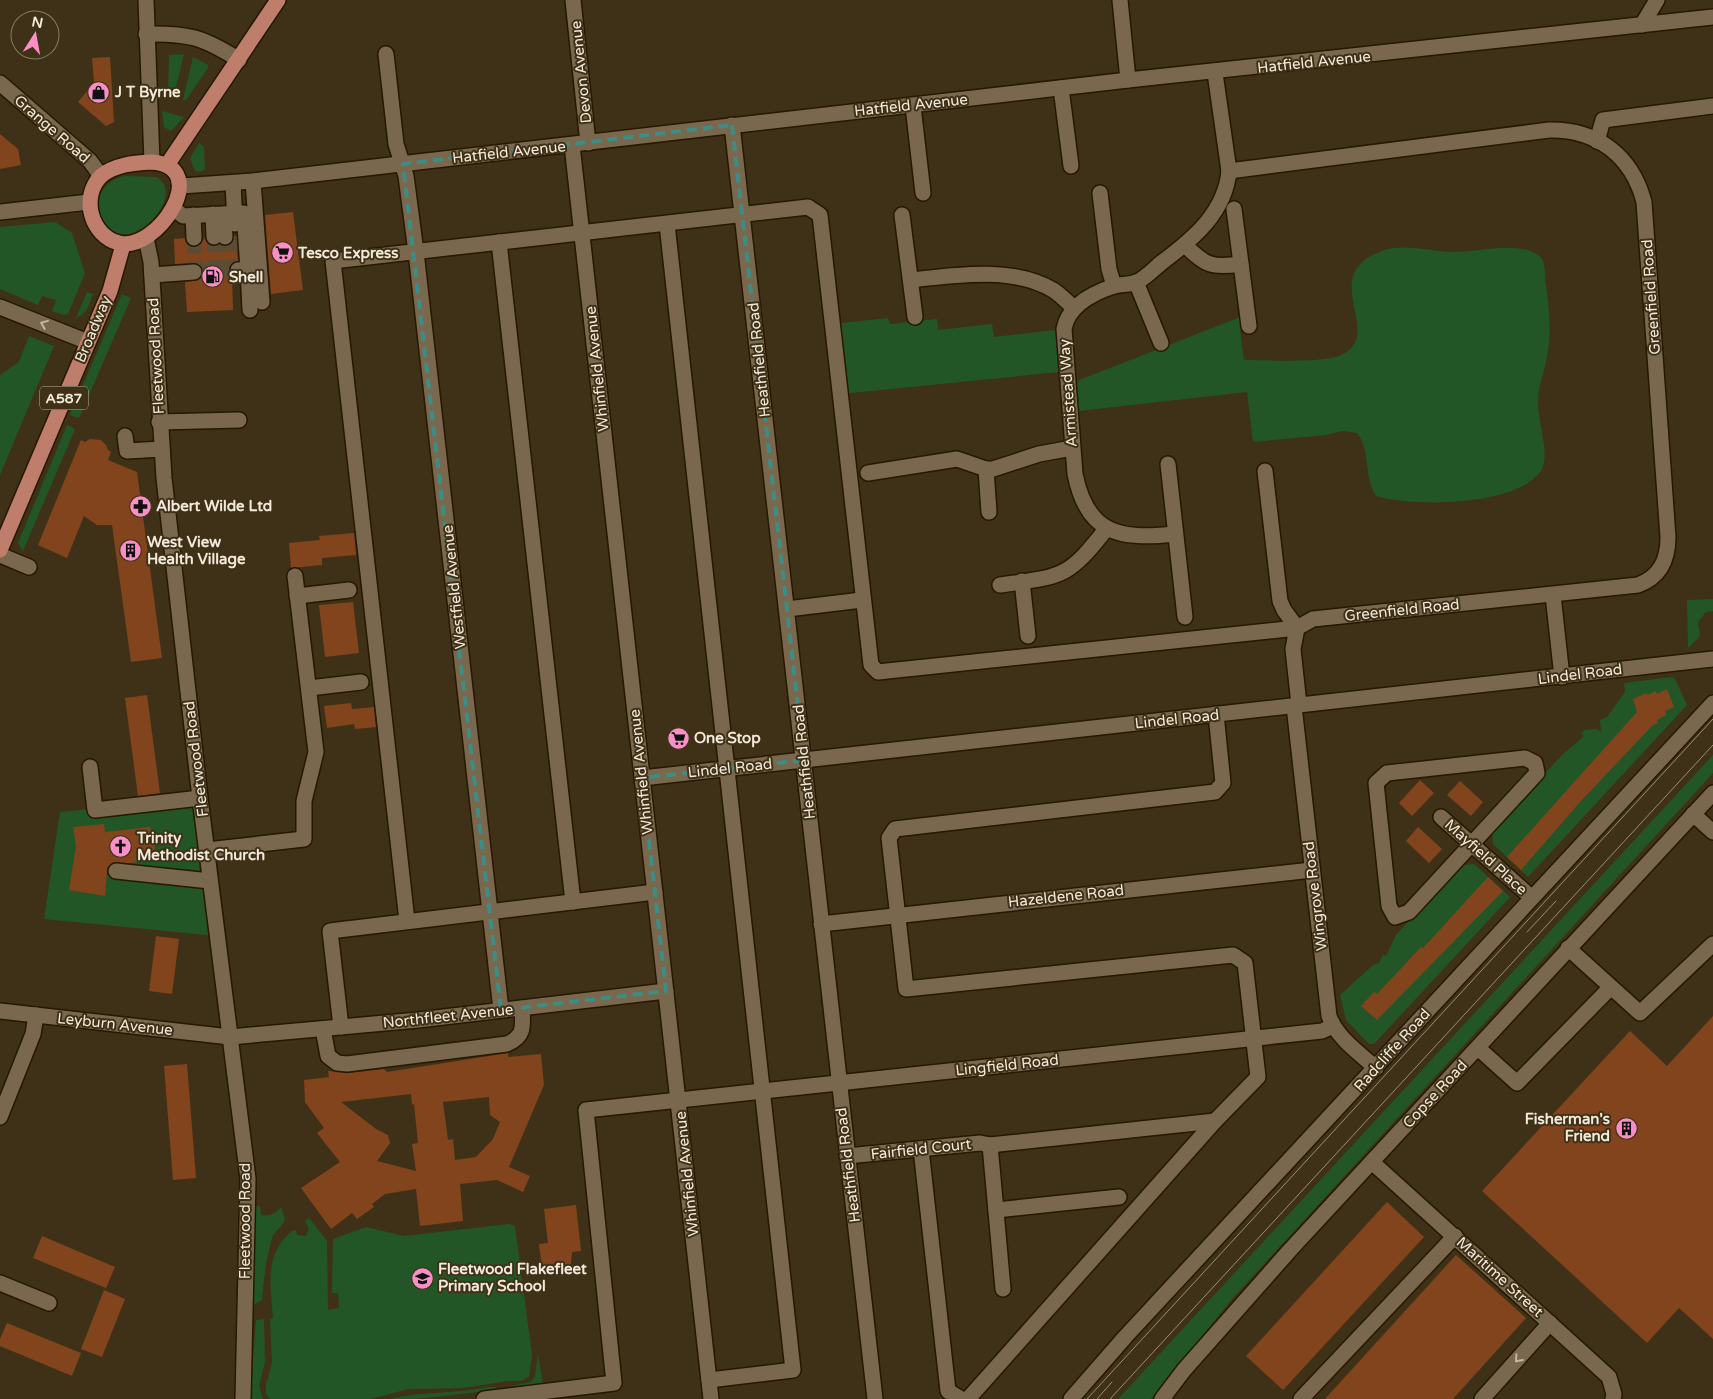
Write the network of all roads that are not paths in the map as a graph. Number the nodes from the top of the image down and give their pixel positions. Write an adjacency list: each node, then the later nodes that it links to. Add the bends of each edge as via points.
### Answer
1 (146, 0): 8 (street)
2 (278, 0): 10 (main road)
3 (573, 0): 19 (street, Devon Avenue)
4 (1120, 0): 12 (street)
5 (1657, 0): 7 (street)
6 (1713, 17): 7 (street, Hatfield Avenue)
7 (1642, 25): 11 (street, Hatfield Avenue)
8 (146, 34): 10 (street, via 194,36); 21 (street)
9 (386, 54): 22 (street, Westfield Avenue, via 396,144)
10 (239, 60): 23 (main road)
11 (1215, 73): 12 (street, Hatfield Avenue); 25 (street)
12 (1128, 80): 14 (street, Hatfield Avenue)
13 (0, 84): 26 (street, Grange Road, via 77,150)
14 (1061, 88): 15 (street, Hatfield Avenue); 24 (street)
15 (913, 106): 17 (street, Hatfield Avenue); 30 (street)
16 (1713, 106): 18 (street, via 1602,120)
17 (732, 125): 19 (street, Hatfield Avenue); 36 (street, Heathfield Road)
18 (1597, 140): 25 (street, Greenfield Road, via 1564,130 1549,130); 77 (street, Greenfield Road, via 1612,149 1632,171 1644,202 1668,546 1663,565 1648,581)
19 (588, 143): 20 (street, Hatfield Avenue)
20 (572, 145): 22 (street, Hatfield Avenue); 39 (street, Whinfield Avenue)
21 (152, 162): 23 (main road); 26 (main road, via 116,167)
22 (403, 164): 27 (street, Hatfield Avenue); 45 (street, Westfield Avenue)
23 (167, 166): 29 (main road, via 178,176)
24 (1071, 166)
25 (1229, 171): 44 (street, via 1225,194 1218,206 1202,230)
26 (101, 176): 32 (main road)
27 (253, 181): 28 (street, Hatfield Avenue); 35 (street, via 256,306 238,269 244,213)
28 (233, 183): 29 (street, Hatfield Avenue); 35 (street)
29 (181, 186): 35 (main road)
30 (923, 193)
31 (1100, 193): 51 (street)
32 (89, 202): 34 (street); 43 (main road, via 99,231 105,238)
33 (1234, 209): 46 (street)
34 (0, 212)
35 (203, 214): 40 (street); 40 (street); 40 (street); 41 (main road)
36 (743, 215): 38 (street); 79 (street, via 808,207 820,215); 80 (street, Heathfield Road)
37 (902, 215): 49 (street)
38 (667, 224): 39 (street); 93 (street)
39 (582, 233): 42 (street); 94 (street, Whinfield Avenue)
40 (209, 237)
41 (146, 238): 43 (main road); 48 (street, Fleetwood Road)
42 (499, 242): 45 (street); 107 (street)
43 (123, 244): 56 (main road, Broadway / A587, via 110,291)
44 (1185, 245): 46 (street, via 1209,266); 50 (street)
45 (416, 252): 108 (street, Westfield Avenue); 110 (street, via 333,261)
46 (1241, 264): 55 (street)
47 (188, 270): 48 (street)
48 (152, 275): 59 (street, Fleetwood Road)
49 (911, 280): 53 (street, via 998,275 1027,280 1053,290); 54 (street)
50 (1136, 282): 51 (street); 57 (street)
51 (1114, 286): 53 (street)
52 (0, 307): 56 (street, one-way to 52)
53 (1074, 308): 61 (street, Armistead Way, via 1065,321 1064,329)
54 (915, 317)
55 (1249, 326)
56 (88, 342): 70 (main road, Broadway / A587)
57 (1161, 343)
58 (240, 420): 59 (street)
59 (159, 422): 62 (street, Fleetwood Road)
60 (126, 436): 62 (street, via 127,451)
61 (1072, 448): 64 (street); 68 (street, Armistead Way, via 1079,495 1095,519)
62 (162, 449): 96 (street, Fleetwood Road)
63 (1168, 464): 69 (street)
64 (986, 469): 66 (street, via 957,459); 67 (street)
65 (1265, 471): 82 (street, via 1280,601)
66 (868, 473)
67 (989, 512)
68 (1107, 528): 69 (street, Armistead Way, via 1136,536); 74 (street, via 1084,557 1065,572)
69 (1175, 534): 81 (street)
70 (0, 550)
71 (0, 555): 72 (street)
72 (29, 567)
73 (295, 576): 78 (street)
74 (1022, 582): 75 (street); 83 (street)
75 (1000, 584)
76 (349, 590): 78 (street)
77 (1553, 595): 82 (street, Greenfield Road, via 1313,619); 85 (street)
78 (297, 596): 87 (street)
79 (862, 600): 80 (street); 82 (street, Greenfield Road, via 871,665 878,672)
80 (787, 608): 91 (street, Heathfield Road)
81 (1185, 617)
82 (1297, 628): 89 (street, via 1293,649)
83 (1028, 636)
84 (1713, 660): 85 (street, Lindel Road)
85 (1562, 676): 89 (street, Lindel Road)
86 (361, 682): 87 (street)
87 (309, 688): 101 (street, via 316,752 304,801 304,839)
88 (1713, 703): 106 (street, Radcliffe Road)
89 (1296, 706): 90 (street, Lindel Road); 102 (street, Wingrove Road)
90 (1216, 714): 91 (street, Lindel Road); 109 (street, via 1223,783 1215,792 895,829 889,838)
91 (804, 760): 93 (street, Lindel Road); 111 (street, Heathfield Road)
92 (90, 767): 96 (street, via 96,810)
93 (728, 769): 94 (street, Lindel Road); 128 (street)
94 (642, 778): 105 (street, Whinfield Avenue)
95 (1713, 793): 97 (street, Copse Road)
96 (200, 798): 101 (street, Fleetwood Road)
97 (1693, 814): 99 (street); 113 (street, Copse Road)
98 (1441, 817): 100 (street, Mayfield Place)
99 (1713, 832)
100 (1473, 845): 100 (street, via 1538,773 1535,762 1525,758 1387,773 1376,783 1389,906 1395,916 1409,912); 106 (street, Mayfield Place)
101 (207, 850): 104 (street, Fleetwood Road)
102 (1312, 870): 109 (street, Hazeldene Road); 120 (street, Wingrove Road, via 1329,1016)
103 (116, 872): 104 (street)
104 (210, 881): 123 (street, Fleetwood Road)
105 (655, 892): 107 (street); 115 (street, Whinfield Avenue)
106 (1531, 897): 126 (street, Radcliffe Road)
107 (574, 902): 108 (street)
108 (490, 912): 110 (street); 117 (street, Westfield Avenue)
109 (898, 915): 111 (street, Hazeldene Road); 124 (street, via 906,989 1233,955 1245,963)
110 (407, 921): 121 (street, via 330,931)
111 (821, 924): 127 (street, Heathfield Road)
112 (1713, 944): 114 (street, via 1640,1013)
113 (1568, 948): 114 (street); 125 (street, Copse Road)
114 (1611, 987): 125 (street, via 1517,1083)
115 (666, 991): 116 (street, Northfleet Avenue); 129 (street, Whinfield Avenue)
116 (522, 1008): 117 (street, Northfleet Avenue); 122 (street, via 523,1032 507,1044 346,1064 337,1063 328,1056)
117 (501, 1010): 121 (street, Northfleet Avenue)
118 (0, 1011): 119 (street, Leyburn Avenue)
119 (36, 1015): 123 (street, Leyburn Avenue); 130 (street, via 33,1034)
120 (1333, 1026): 124 (street, Lingfield Road, via 1322,1031); 126 (street)
121 (341, 1027): 122 (street, Northfleet Avenue)
122 (323, 1029): 123 (street, Northfleet Avenue)
123 (230, 1037): 145 (street, Fleetwood Road, via 248,1179)
124 (1253, 1038): 127 (street, Lingfield Road); 131 (street, via 1258,1077)
125 (1478, 1048): 135 (street, Copse Road)
126 (1376, 1068): 151 (street, Radcliffe Road)
127 (838, 1083): 128 (street, Lingfield Road); 134 (street, Heathfield Road)
128 (764, 1092): 129 (street, Lingfield Road); 143 (street, via 793,1370)
129 (679, 1101): 143 (street, Whinfield Avenue); 146 (street, Lingfield Road, via 586,1110 614,1383)
130 (0, 1117)
131 (1215, 1121): 132 (street); 150 (street)
132 (990, 1145): 133 (street, Fairfield Court, via 980,1143); 137 (street, Fairfield Court)
133 (922, 1149): 134 (street, Fairfield Court); 149 (street, via 948,1390)
134 (847, 1156): 148 (street, Heathfield Road)
135 (1372, 1163): 138 (street, Maritime Street); 152 (street, Copse Road, via 1290,1250)
136 (1119, 1197): 137 (street)
137 (996, 1210): 140 (street, Fairfield Court)
138 (1455, 1236): 142 (street, Maritime Street); 144 (street)
139 (0, 1283): 141 (street)
140 (1003, 1289)
141 (49, 1303)
142 (1550, 1323): 153 (street, one-way to 153); 154 (street, Maritime Street, via 1610,1377)
143 (709, 1380): 147 (street, Whinfield Avenue)
144 (1301, 1398)
145 (243, 1399)
146 (484, 1399)
147 (711, 1399)
148 (875, 1399)
149 (961, 1399)
150 (968, 1399)
151 (1071, 1399)
152 (1162, 1399)
153 (1482, 1399)
154 (1613, 1399)

